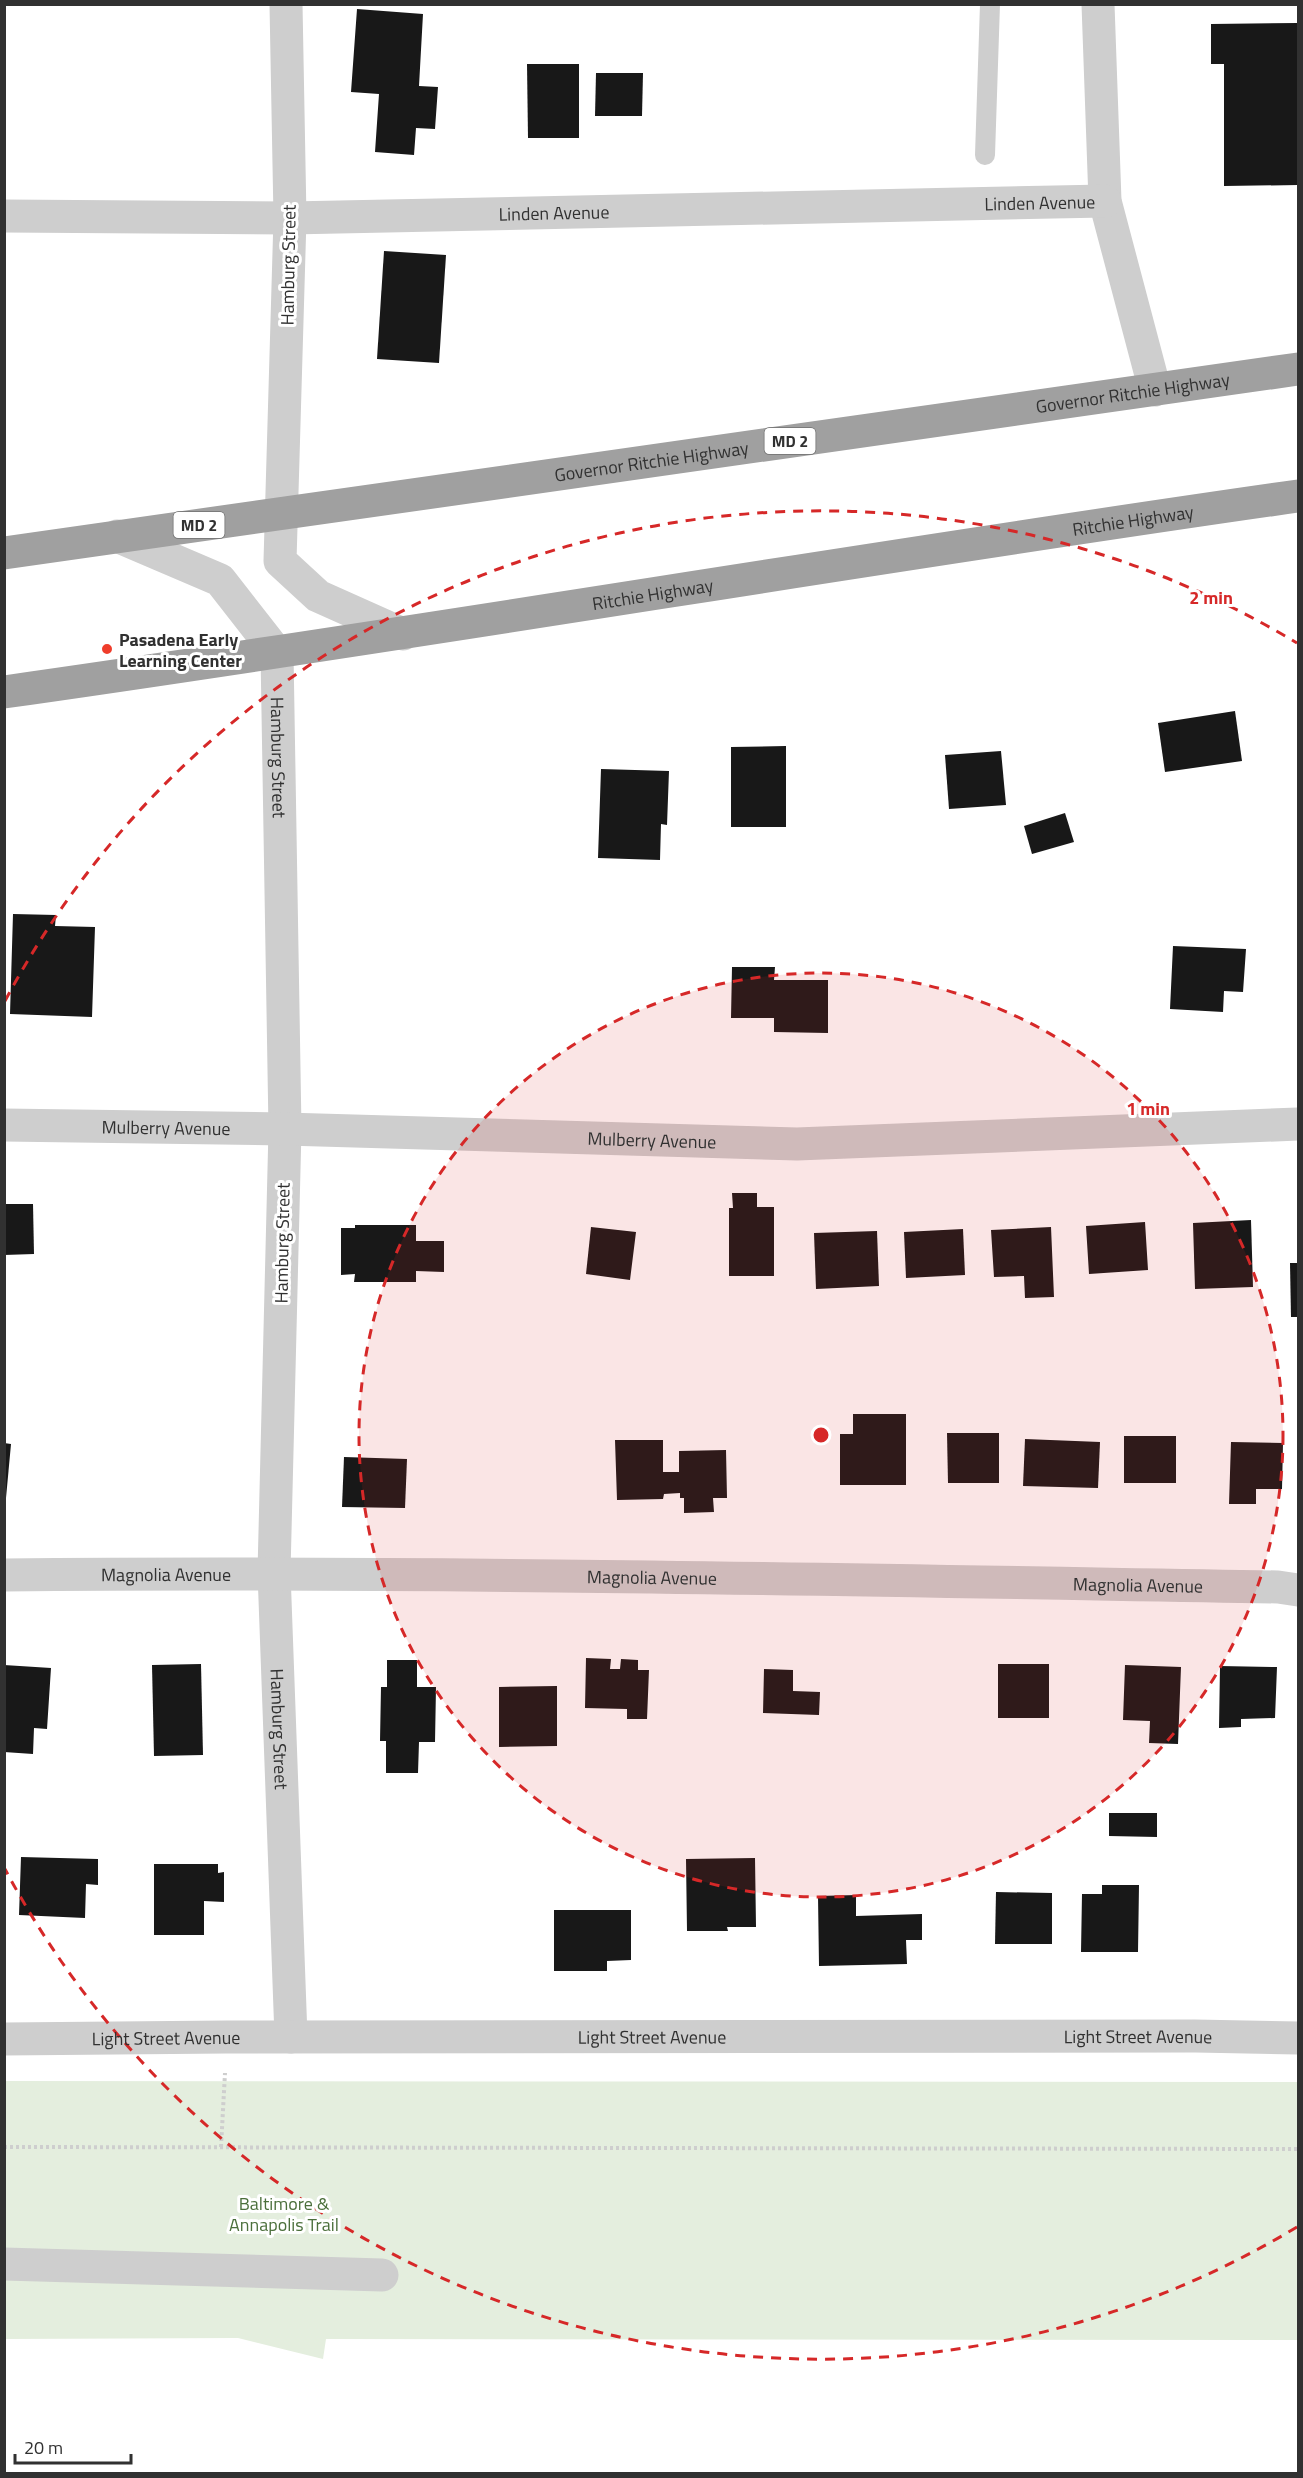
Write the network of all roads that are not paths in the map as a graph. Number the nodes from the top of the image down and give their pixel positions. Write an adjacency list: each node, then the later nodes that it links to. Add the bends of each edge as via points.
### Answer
1 (286, 4): 7 (street, Hamburg Street)
2 (990, 4): 4 (lane)
3 (1098, 4): 5 (street)
4 (985, 155)
5 (1105, 201): 7 (street, Linden Avenue); 9 (street)
6 (4, 216): 7 (street, Linden Avenue)
7 (290, 218): 11 (street, Hamburg Street)
8 (1299, 369): 9 (highway, Governor Ritchie Highway / MD 2)
9 (1155, 390): 11 (highway, Governor Ritchie Highway / MD 2)
10 (1299, 495): 14 (highway, Ritchie Highway)
11 (281, 513): 12 (highway, Governor Ritchie Highway / MD 2); 14 (street, Hamburg Street, via 280,561 318,596)
12 (117, 536): 13 (highway, Governor Ritchie Highway / MD 2); 15 (street, via 220,580)
13 (4, 553)
14 (403, 634): 15 (highway, Ritchie Highway)
15 (277, 653): 16 (highway, Ritchie Highway); 19 (street, Hamburg Street)
16 (4, 692)
17 (1299, 1124): 19 (street, Mulberry Avenue, via 797,1144)
18 (4, 1125): 19 (street, Mulberry Avenue)
19 (285, 1129): 20 (street, Hamburg Street)
20 (274, 1572): 21 (street, Magnolia Avenue); 22 (street, Magnolia Avenue); 23 (street, Hamburg Street)
21 (4, 1575)
22 (1299, 1590)
23 (291, 2037): 24 (street, Light Street Avenue); 25 (street, Light Street Avenue)
24 (1299, 2038)
25 (4, 2039)
26 (4, 2264): 27 (street)
27 (382, 2275)

